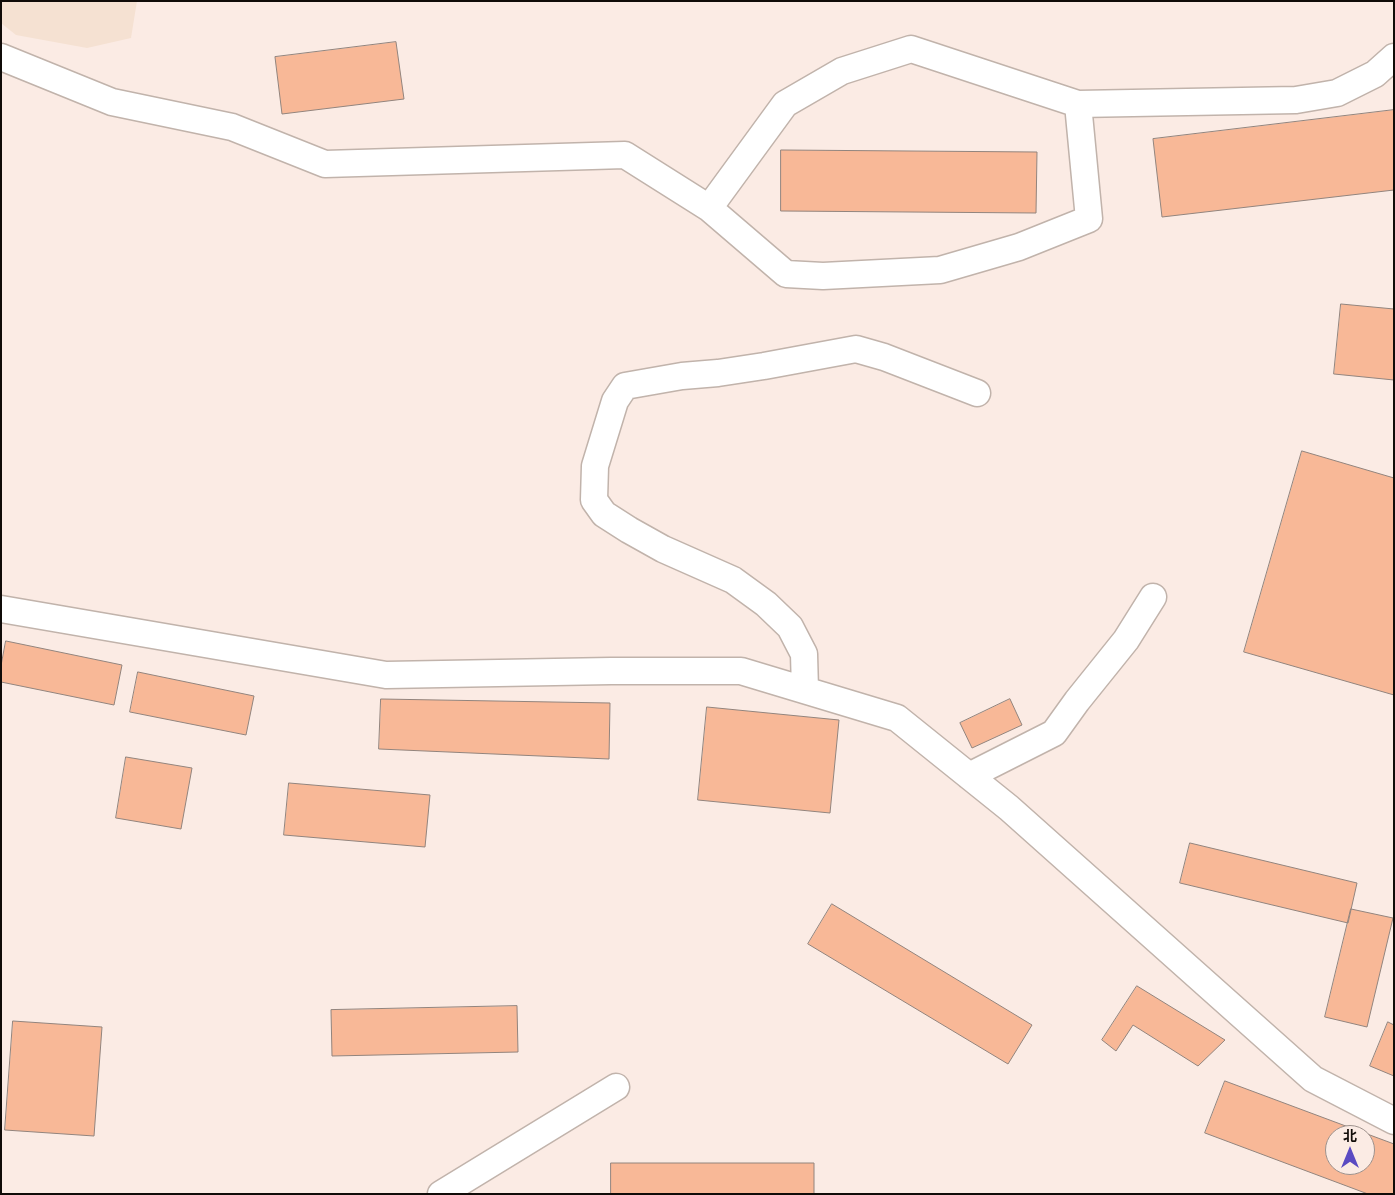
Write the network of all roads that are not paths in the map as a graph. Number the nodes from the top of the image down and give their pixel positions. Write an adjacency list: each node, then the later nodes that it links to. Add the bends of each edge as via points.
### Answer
1 (1, 57): 4 (street, via 112,102 232,127 324,164 625,155)
2 (1394, 57): 3 (street, via 1375,74 1337,93 1296,100)
3 (1078, 104): 4 (street, via 911,49 842,71 785,104); 4 (street, via 1089,219 1019,247 940,270 823,276 786,274)
4 (709, 208)
5 (978, 393): 8 (street, via 884,356 856,350 625,386 614,401 595,466 594,500 604,514 629,530 733,580 766,604 790,627 804,654)
6 (1153, 597): 9 (street, via 1126,640 1054,733)
7 (1, 609): 8 (street, via 386,675 741,671)
8 (805, 690): 9 (street, via 897,718)
9 (969, 776): 11 (street, via 1313,1079)
10 (616, 1086): 12 (street)
11 (1394, 1121)
12 (441, 1194)

